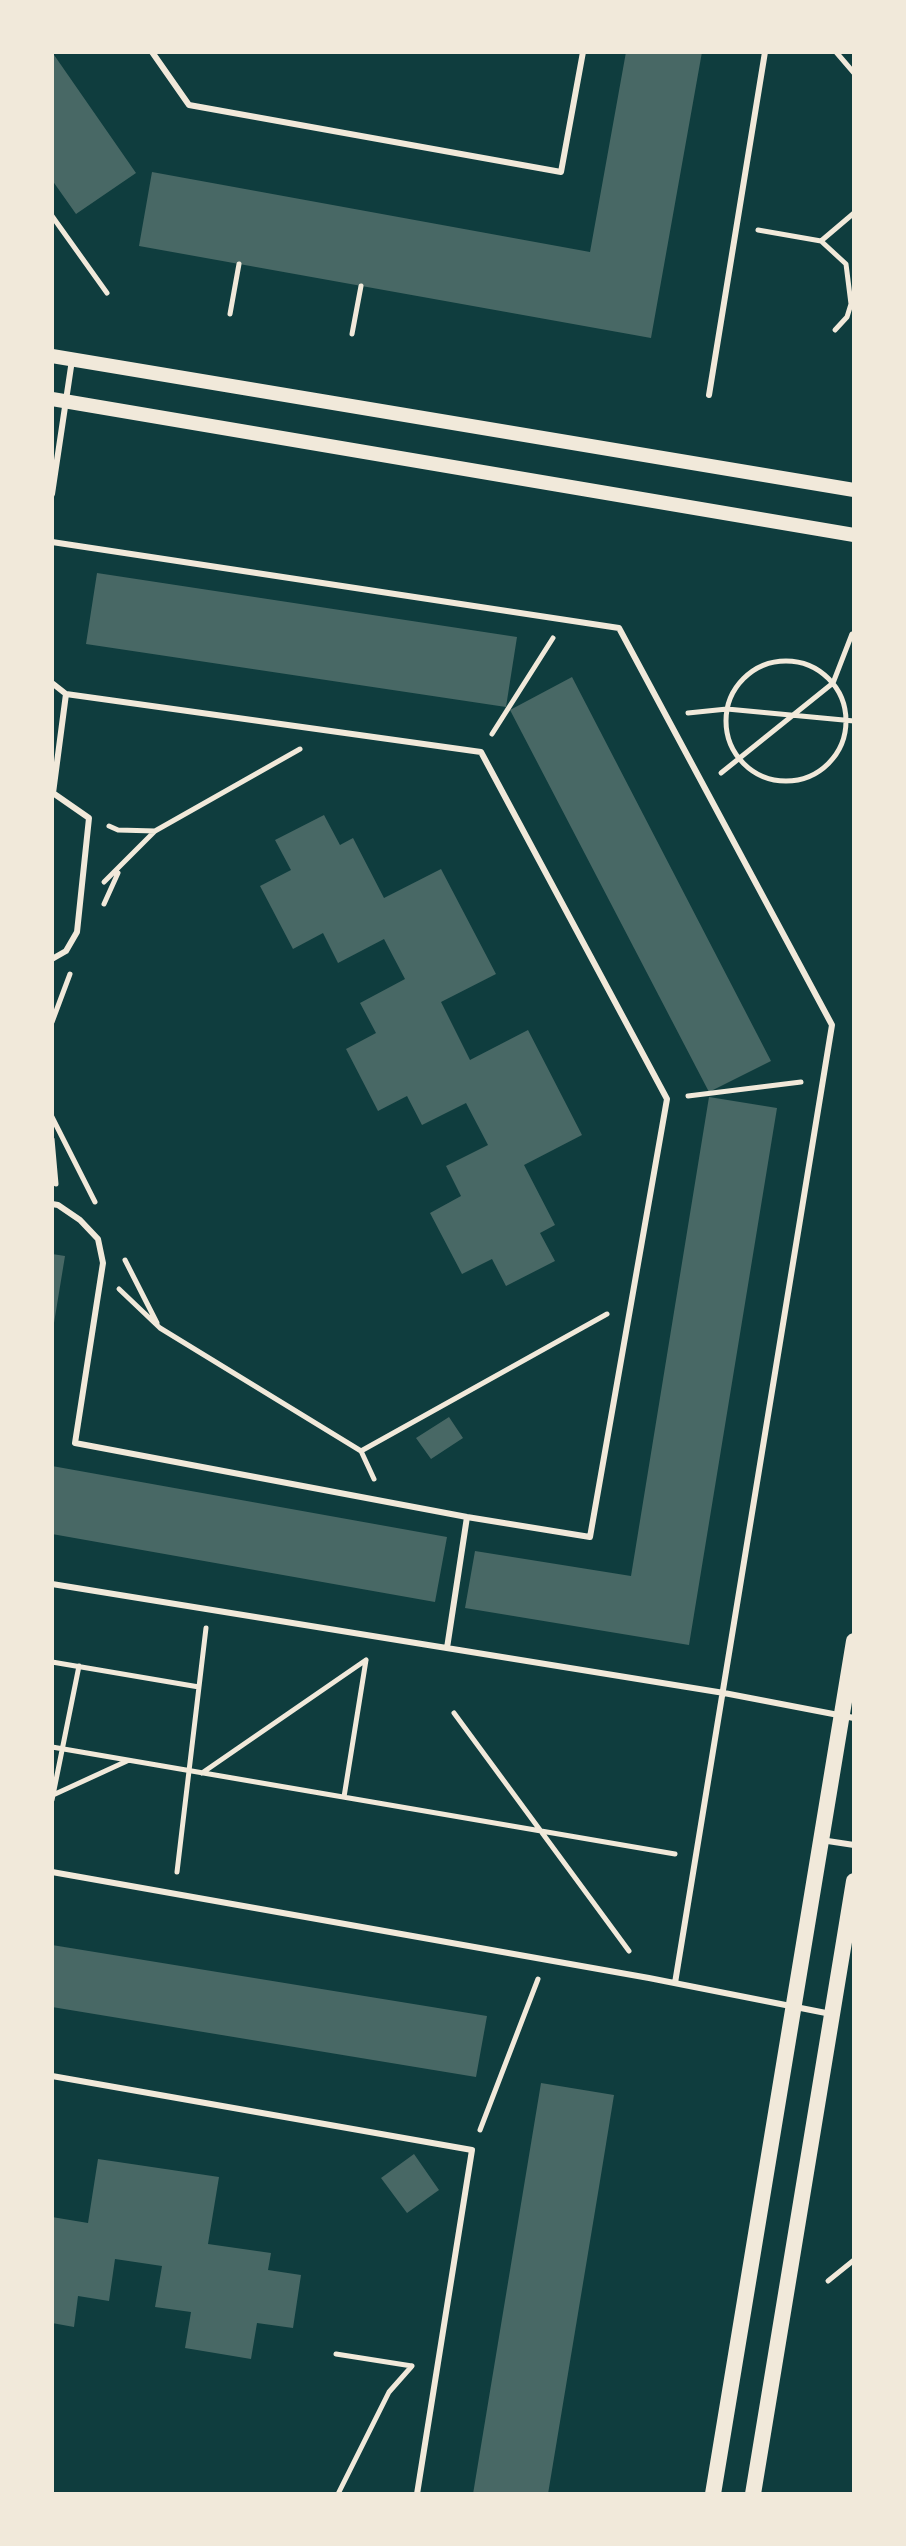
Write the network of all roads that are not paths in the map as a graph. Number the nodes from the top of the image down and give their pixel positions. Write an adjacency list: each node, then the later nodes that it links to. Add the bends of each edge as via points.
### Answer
1 (152, 52): 2 (lane, via 189,105 561,172)
2 (583, 52)
3 (765, 52): 6 (lane)
4 (52, 356): 5 (street)
5 (72, 360): 7 (lane); 8 (street)
6 (709, 395)
7 (59, 400): 9 (lane); 10 (street)
8 (854, 490)
9 (52, 494)
10 (854, 535)
11 (52, 542): 20 (lane, via 619,628 832,1025)
12 (52, 683): 13 (lane)
13 (66, 694): 14 (lane, via 53,793 89,818 77,932 66,951); 16 (lane, via 481,752 667,1099 590,1537)
14 (52, 959)
15 (55, 1204): 16 (lane, via 98,1239 104,1274 75,1443)
16 (467, 1517): 19 (lane)
17 (52, 1584): 19 (lane)
18 (854, 1641): 21 (main road)
19 (447, 1648): 20 (lane)
20 (724, 1693): 21 (lane); 26 (lane)
21 (848, 1717): 22 (main road)
22 (821, 1840): 23 (lane); 27 (main road)
23 (854, 1845)
24 (52, 1872): 26 (lane)
25 (854, 1881): 28 (main road)
26 (675, 1983): 27 (lane)
27 (793, 2007): 28 (lane); 31 (main road)
28 (832, 2015): 32 (main road)
29 (52, 2076): 30 (lane, via 472,2150)
30 (417, 2494)
31 (713, 2494)
32 (753, 2494)

